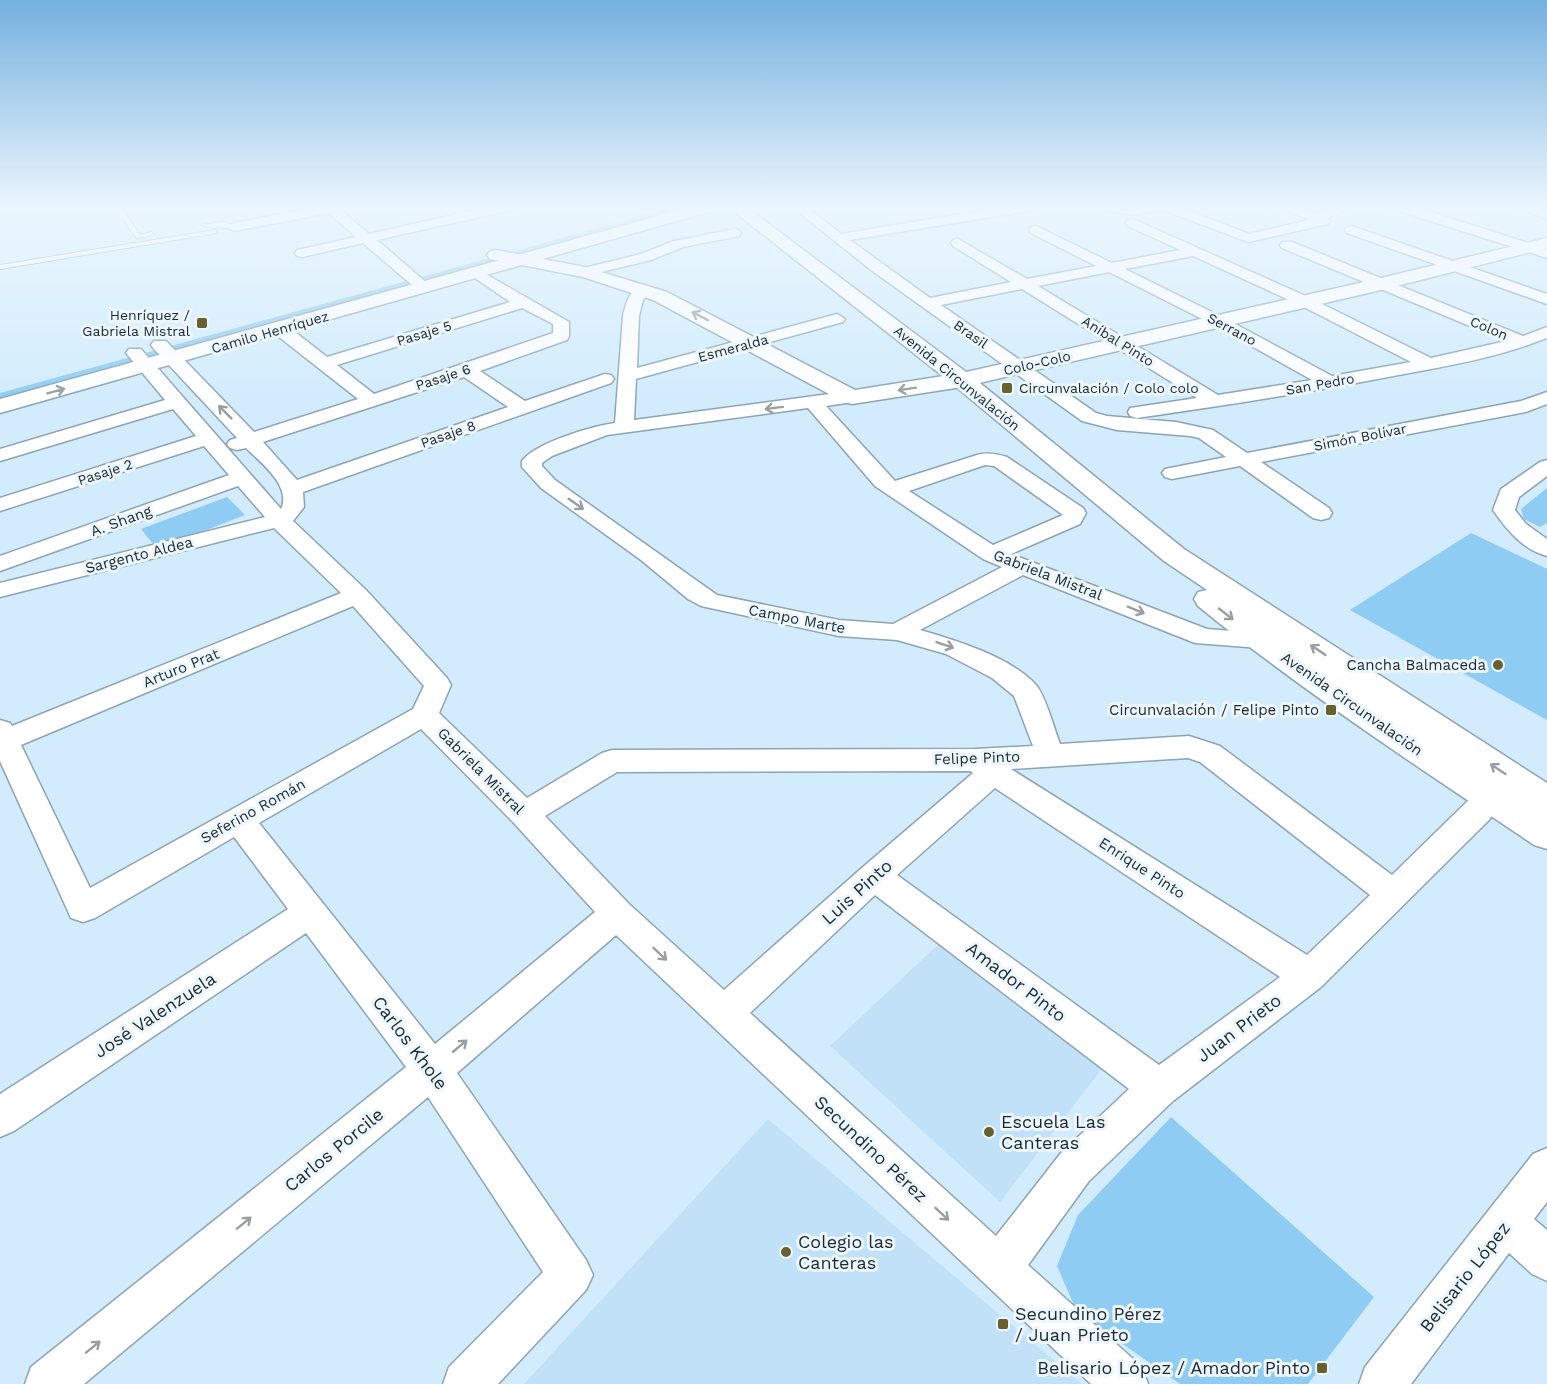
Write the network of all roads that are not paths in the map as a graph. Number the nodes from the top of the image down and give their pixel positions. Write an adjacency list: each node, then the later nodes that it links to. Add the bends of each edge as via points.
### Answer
1 (402, 271): 17 (street)
2 (452, 271): 17 (main road, Camilo Henríquez)
3 (485, 271): 16 (main road, Camilo Henríquez)
4 (576, 271): 15 (main road)
5 (591, 271): 15 (street)
6 (819, 271): 40 (main road, Avenida Circunvalación)
7 (881, 271): 24 (street, Brasil)
8 (1002, 271): 18 (street, Aníbal Pinto)
9 (1090, 271): 18 (street)
10 (1115, 271): 26 (street, Serrano)
11 (1237, 271): 22 (street)
12 (1349, 271): 19 (street, Colon)
13 (1433, 271): 19 (main road, Colo-Colo)
14 (1470, 271): 21 (street)
15 (585, 272): 20 (main road)
16 (477, 273): 17 (main road, Camilo Henríquez); 23 (street, Pasaje 6)
17 (417, 283): 27 (main road, Camilo Henríquez); 32 (main road, Camilo Henríquez)
18 (1024, 284): 24 (street); 30 (street, Aníbal Pinto)
19 (1381, 284): 22 (main road, Colo-Colo); 29 (street, Colon)
20 (644, 290): 31 (main road, one-way to 20); 38 (street, via 633,303)
21 (1547, 298)
22 (1304, 301): 26 (main road, Colo-Colo); 35 (street)
23 (523, 303): 34 (street, Pasaje 5); 37 (street, Pasaje 6, via 561,322 561,336)
24 (928, 303): 36 (street, Brasil)
25 (837, 319): 31 (street, Esmeralda)
26 (1218, 321): 30 (main road, Colo-Colo); 41 (street, Serrano)
27 (279, 329): 32 (main road, Camilo Henríquez); 34 (street)
28 (1547, 332): 29 (street, San Pedro)
29 (1523, 342): 35 (street, San Pedro)
30 (1123, 343): 36 (main road, Colo-Colo); 47 (street, Aníbal Pinto)
31 (752, 344): 38 (street, Esmeralda); 43 (main road)
32 (166, 352): 33 (main road, Camilo Henríquez); 53 (street, one-way to 32)
33 (141, 359): 42 (main road, Camilo Henríquez); 46 (street, Gabriela Mistral); 49 (main road, Camilo Henríquez, one-way to 33)
34 (325, 363): 45 (street)
35 (1429, 364): 41 (street, San Pedro)
36 (1019, 367): 40 (main road, Colo-Colo); 51 (street, Brasil)
37 (466, 370): 45 (street, Pasaje 6); 50 (street)
38 (627, 376): 52 (street)
39 (605, 379): 50 (street, Pasaje 8)
40 (962, 380): 43 (main road, Colo-Colo, one-way to 43); 68 (main road, Avenida Circunvalación)
41 (1331, 383): 47 (street, San Pedro)
42 (0, 389)
43 (852, 397): 48 (street, Colo-Colo)
44 (1547, 398): 56 (street, Simón Bolívar, via 1526,406)
45 (371, 400): 53 (street, Pasaje 6)
46 (178, 402): 54 (street, Gabriela Mistral); 55 (street)
47 (1216, 402): 51 (street, San Pedro)
48 (813, 403): 52 (street, Colo-Colo, one-way to 52); 62 (street, Gabriela Mistral, via 840,437)
49 (0, 406)
50 (523, 408): 61 (street, Pasaje 8)
51 (1089, 417): 56 (street, via 1101,422 1187,428 1206,434)
52 (624, 427): 58 (street, Colo-Colo, via 603,430 544,452 532,461)
53 (252, 440): 54 (street, Pasaje 6); 61 (street)
54 (214, 444): 60 (street, Gabriela Mistral); 63 (street, Pasaje 2)
55 (0, 455)
56 (1241, 459): 59 (street, Simón Bolívar); 64 (street)
57 (1547, 466): 66 (street, via 1509,494 1504,510 1518,529)
58 (532, 467): 73 (street, Campo Marte, one-way to 73, via 548,484 710,601 839,628)
59 (1172, 473)
60 (242, 477): 65 (street, Gabriela Mistral); 69 (street, A. Shang)
61 (292, 489): 65 (street, via 293,510)
62 (893, 489): 67 (street, Gabriela Mistral); 67 (street, via 984,459 993,460 1075,513 1072,519)
63 (0, 505)
64 (1321, 513)
65 (279, 520): 71 (street, Sargento Aldea); 72 (street, Gabriela Mistral)
66 (1545, 546)
67 (992, 554): 70 (street, Gabriela Mistral)
68 (1174, 555): 74 (main road, Avenida Circunvalación, one-way to 74, via 1207,596); 80 (main road, Avenida Circunvalación, one-way to 68)
69 (0, 564)
70 (1023, 565): 73 (street); 74 (street, Gabriela Mistral, one-way to 74, via 1204,637)
71 (0, 590)
72 (357, 595): 75 (street, Gabriela Mistral, via 438,685); 76 (street, Arturo Prat)
73 (897, 632): 77 (street, Campo Marte, one-way to 77, via 955,648 1016,681 1026,691)
74 (1260, 640): 79 (main road, Avenida Circunvalación)
75 (424, 715): 81 (street, Gabriela Mistral); 82 (street, Seferino Román)
76 (2, 735): 82 (street, Seferino Román, via 83,908)
77 (1050, 754): 78 (street, Felipe Pinto); 85 (street, Felipe Pinto, via 1198,749)
78 (984, 766): 81 (street, Felipe Pinto, via 612,761); 84 (street, Luis Pinto); 88 (street, Enrique Pinto)
79 (1490, 798): 83 (main road, Avenida Circunvalación); 85 (street, Juan Prieto)
80 (1547, 801)
81 (524, 814): 87 (street, Gabriela Mistral)
82 (238, 819): 86 (street, Carlos Khole)
83 (1547, 834)
84 (874, 876): 89 (street, Luis Pinto); 91 (street, Amador Pinto)
85 (1394, 895): 88 (street, Juan Prieto)
86 (310, 912): 90 (street, Carlos Khole); 92 (street, José Valenzuela)
87 (617, 914): 89 (street, Secundino Pérez, one-way to 89); 90 (street, Carlos Porcile, one-way to 87)
88 (1310, 975): 91 (street, Juan Prieto)
89 (724, 1013): 96 (street, Secundino Pérez, one-way to 96)
90 (432, 1070): 97 (street, Carlos Porcile, one-way to 90); 98 (street, Carlos Khole, via 571,1275)
91 (1159, 1088): 96 (street, Juan Prieto, via 1076,1167)
92 (0, 1117)
93 (1547, 1168): 94 (street, Belisario López)
94 (1507, 1223): 95 (street); 100 (street, Belisario López)
95 (1547, 1258)
96 (999, 1268): 99 (street, Secundino Pérez)
97 (48, 1384)
98 (466, 1384)
99 (1125, 1384)
100 (1382, 1384)

